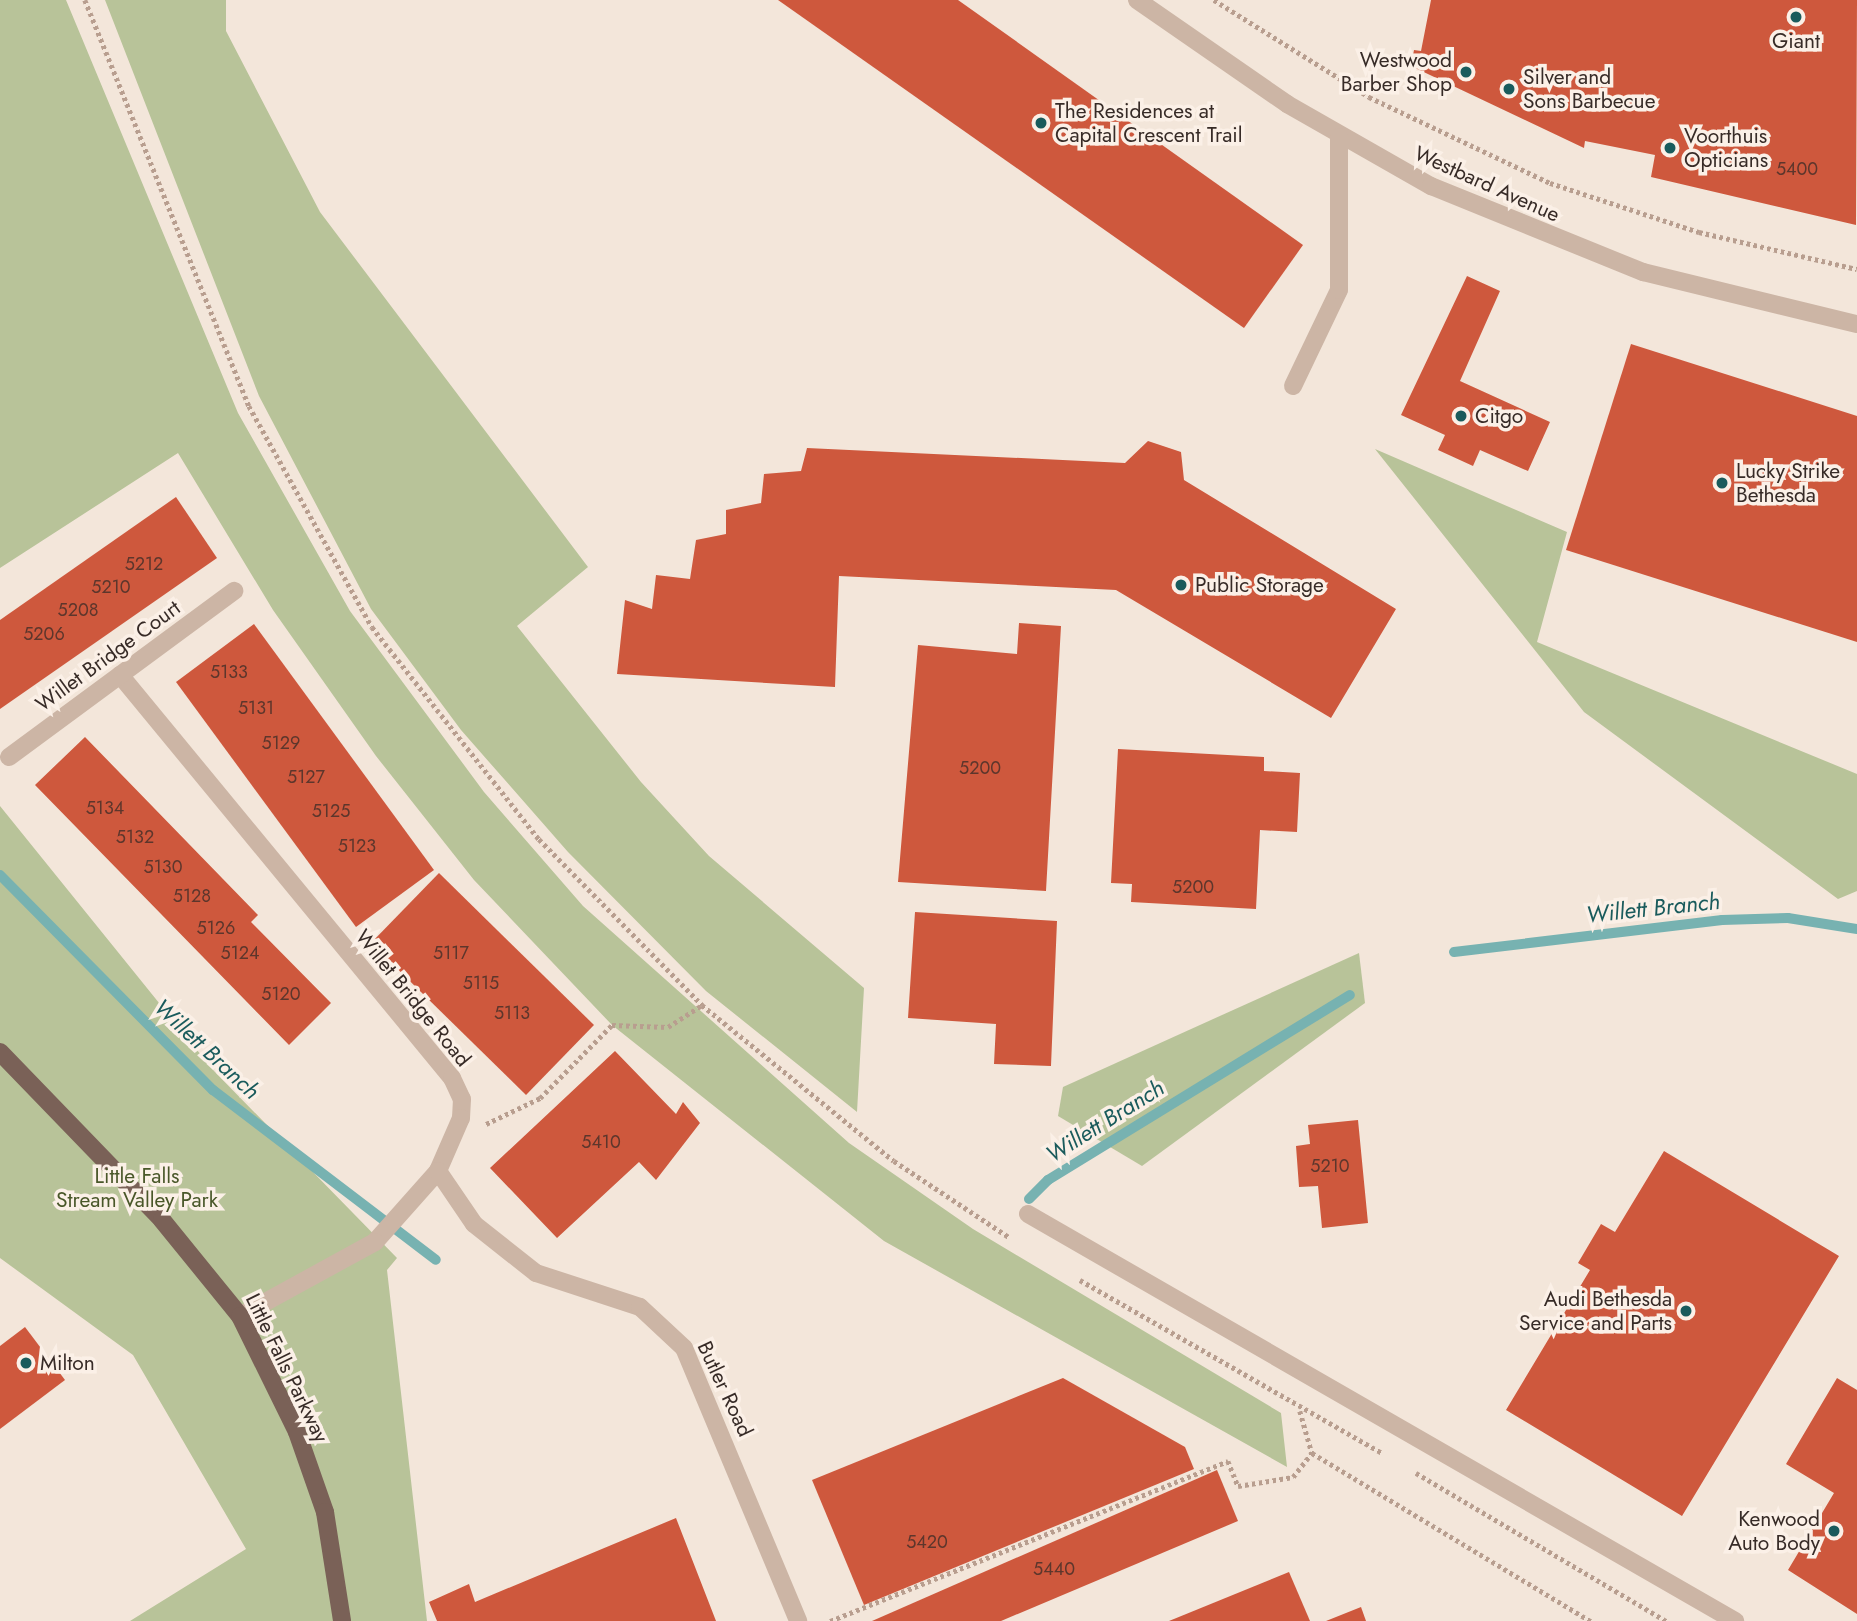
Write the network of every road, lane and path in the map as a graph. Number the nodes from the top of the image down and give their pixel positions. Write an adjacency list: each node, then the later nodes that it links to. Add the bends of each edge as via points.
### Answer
1 (85, 0): 11 (path, via 249,406 372,627 539,839)
2 (1137, 0): 4 (street, Westbard Avenue)
3 (1214, 0): 5 (path, via 1369,97 1550,183 1699,232)
4 (1339, 137): 6 (street, Westbard Avenue, via 1571,247 1707,290); 7 (street, via 1339,290)
5 (1857, 269)
6 (1857, 324)
7 (1293, 386)
8 (234, 591): 9 (street, Willet Bridge Court)
9 (120, 675): 10 (street, Willet Bridge Court); 14 (street, Willet Bridge Road, via 452,1078 461,1118)
10 (9, 757)
11 (702, 1005): 13 (path, via 668,1027 612,1025 540,1098); 16 (path, via 894,1161)
12 (0, 1052): 18 (main road, Little Falls Parkway, via 162,1220)
13 (478, 1124)
14 (438, 1171): 18 (street, Willet Bridge Road, via 375,1242); 24 (street, Butler Road, via 474,1224 536,1273 640,1307 684,1348)
15 (1028, 1214): 28 (street)
16 (1017, 1242)
17 (1075, 1277): 19 (path)
18 (240, 1316): 23 (main road, Little Falls Parkway, via 297,1432 325,1512)
19 (1300, 1410): 20 (path); 21 (path)
20 (1312, 1453): 25 (path, via 1293,1477 1238,1486 1228,1461); 26 (path)
21 (1390, 1458)
22 (1402, 1465): 27 (path)
23 (342, 1621)
24 (798, 1621)
25 (830, 1621)
26 (1591, 1621)
27 (1666, 1621)
28 (1735, 1621)

